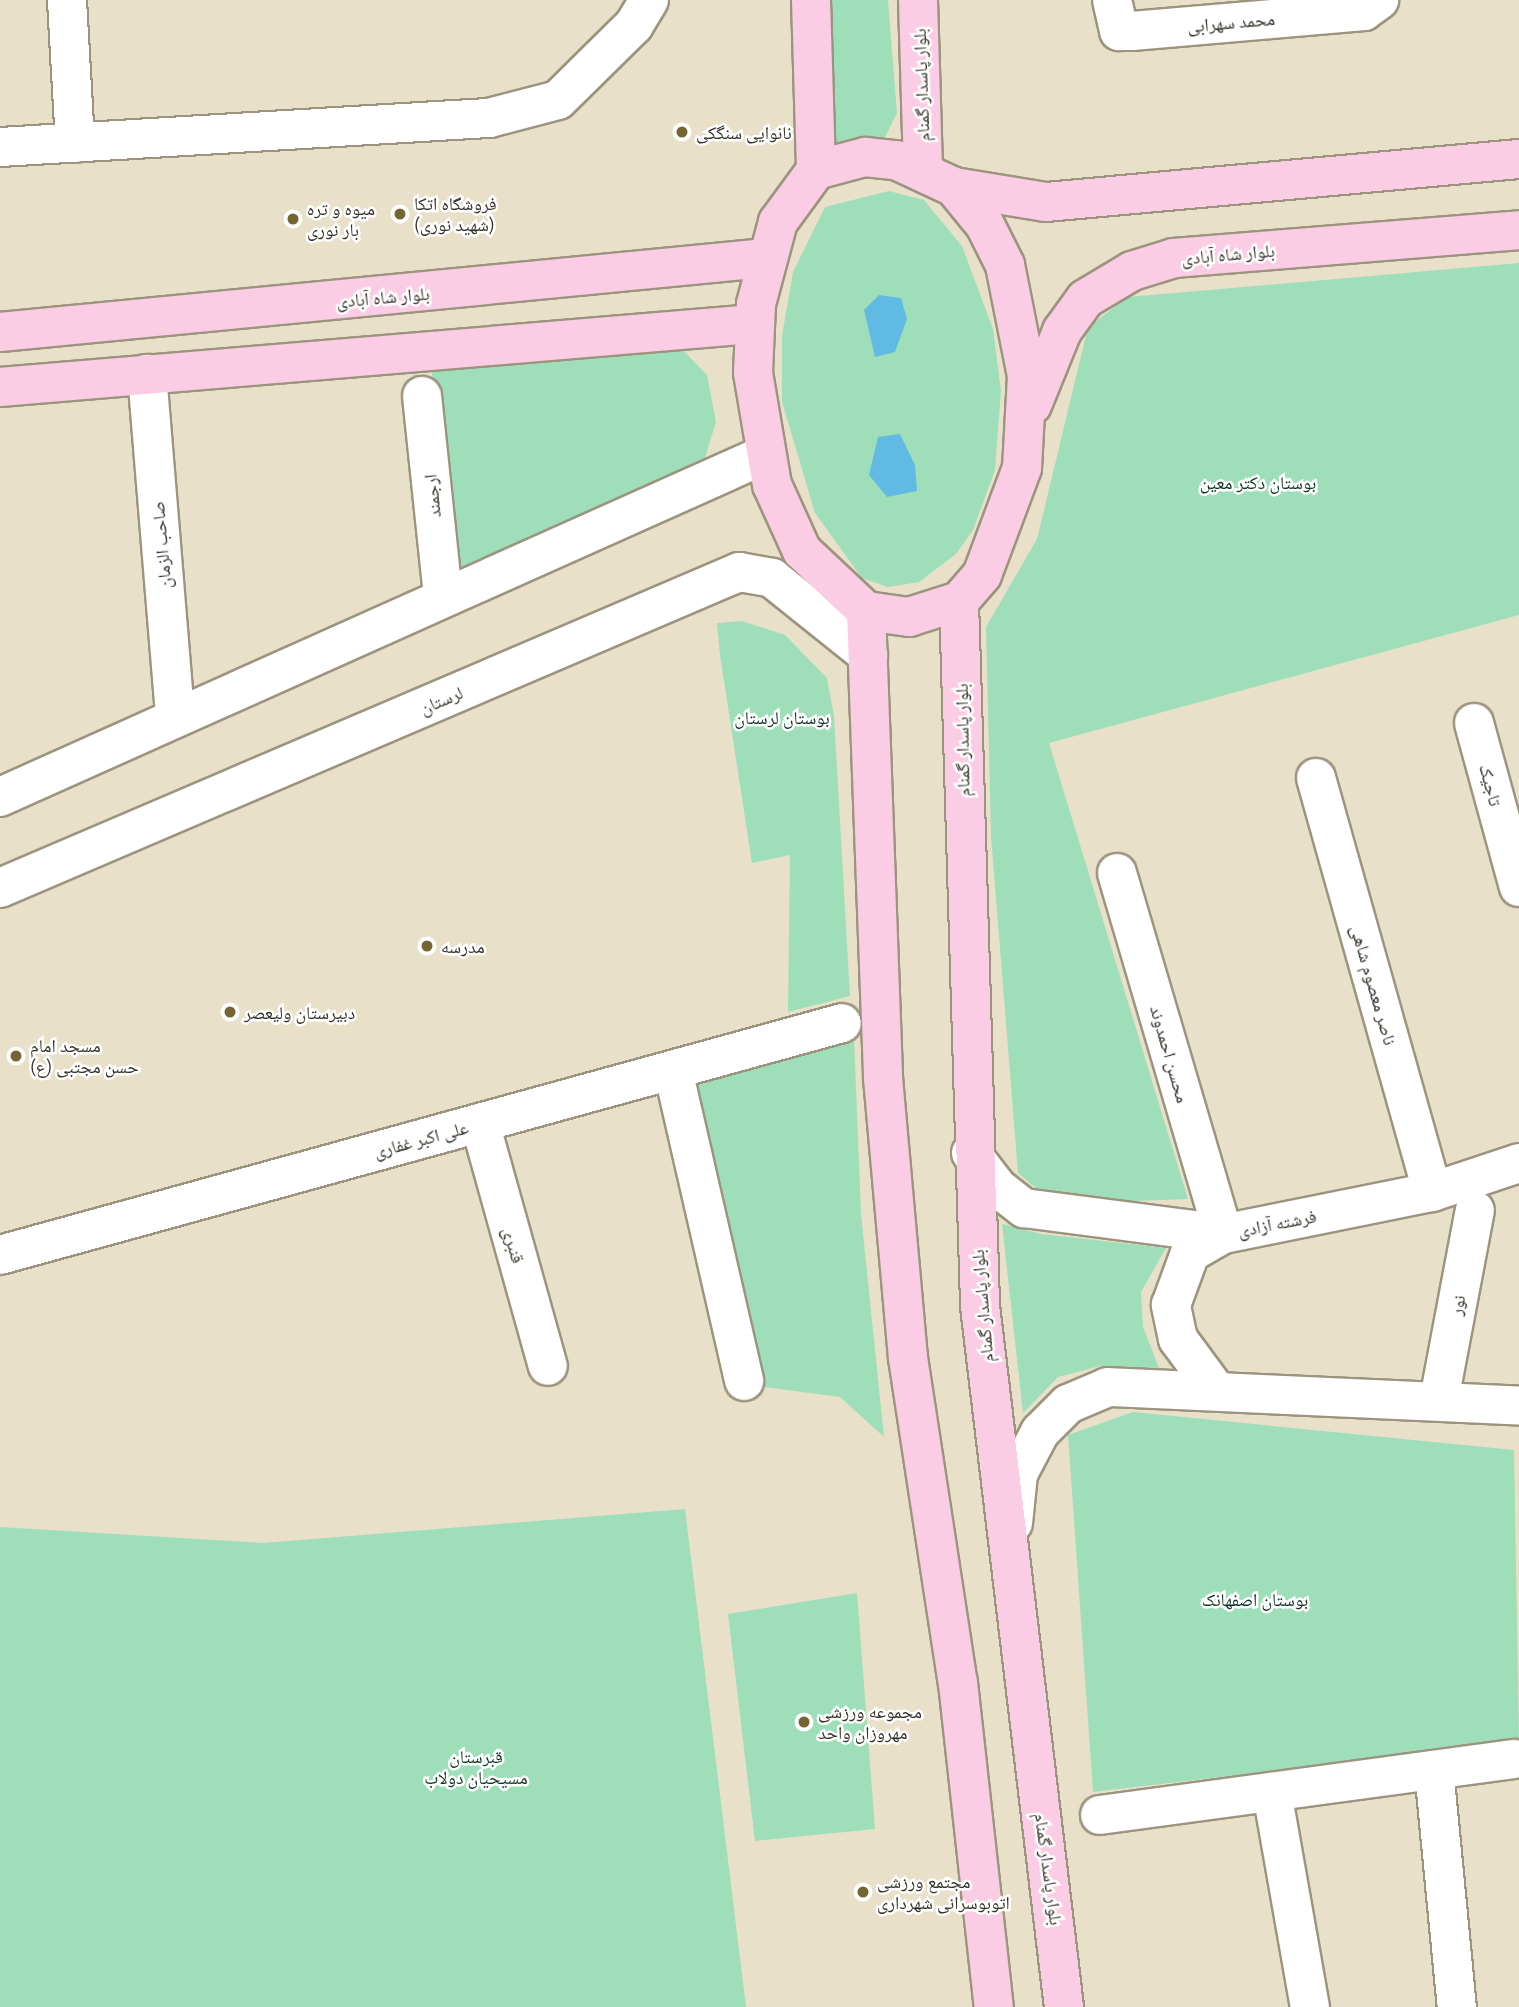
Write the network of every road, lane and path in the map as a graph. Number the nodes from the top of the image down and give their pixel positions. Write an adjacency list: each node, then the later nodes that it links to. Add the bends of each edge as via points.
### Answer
1 (67, 0): 7 (street)
2 (649, 0): 7 (street, via 634,25 558,100 489,118)
3 (811, 0): 10 (main road)
4 (918, 0): 11 (main road, بلوار پاسدار گمنام)
5 (1379, 0): 6 (street, محمد سهرابی, via 1364,11)
6 (1116, 15)
7 (75, 143): 8 (street)
8 (0, 148)
9 (1519, 159): 11 (main road, via 1046,202)
10 (816, 170): 11 (main road, via 864,157); 13 (main road, via 778,222)
11 (938, 179): 19 (main road, via 1005,265 1027,376)
12 (1519, 230): 19 (main road, بلوار شاه آبادی, via 1174,258 1132,271 1085,299 1070,321)
13 (766, 258): 14 (main road); 15 (main road, بلوار شاه آبادی)
14 (754, 324): 16 (main road); 20 (main road)
15 (0, 332)
16 (147, 374): 17 (main road); 25 (street, صاحب الزمان)
17 (0, 387)
18 (422, 396): 21 (street, ارجمند)
19 (1025, 423): 22 (main road, via 1012,507 982,575)
20 (764, 455): 21 (street); 23 (main road, via 802,551)
21 (443, 597): 25 (street)
22 (959, 601): 23 (main road, via 909,617); 35 (main road, بلوار پاسدار گمنام)
23 (866, 611): 24 (main road)
24 (868, 655): 31 (street, لرستان, via 772,578 739,572); 51 (main road, via 883,1078 908,1358 958,1683)
25 (174, 716): 28 (street)
26 (1474, 723): 30 (street, تاجیک)
27 (1315, 778): 37 (street, ناصر معصوم شاهی)
28 (0, 797)
29 (1117, 873): 39 (street, محسن احمدوند)
30 (1519, 887)
31 (0, 888)
32 (842, 1023): 33 (street, علی اکبر غفاری)
33 (673, 1070): 34 (street, علی اکبر غفاری); 42 (street)
34 (480, 1123): 40 (street, علی اکبر غفاری); 41 (street, قنبری)
35 (971, 1153): 39 (street, فرشته آزادی, via 998,1188 1024,1208); 46 (main road, بلوار پاسدار گمنام)
36 (1519, 1163): 37 (street, فرشته آزادی)
37 (1432, 1192): 39 (street, فرشته آزادی)
38 (1475, 1210): 44 (street, نور)
39 (1223, 1234): 43 (street, via 1190,1253 1171,1305 1178,1339)
40 (0, 1255)
41 (548, 1366)
42 (744, 1381)
43 (1215, 1389): 44 (street); 46 (street, via 1108,1387 1068,1404 1040,1432 1018,1474)
44 (1439, 1401): 45 (street)
45 (1519, 1406)
46 (1008, 1563): 52 (main road, بلوار پاسدار گمنام)
47 (1514, 1759): 48 (street)
48 (1434, 1770): 49 (street); 54 (street)
49 (1272, 1792): 50 (street); 53 (street)
50 (1100, 1815)
51 (994, 2007)
52 (1064, 2007)
53 (1310, 2007)
54 (1457, 2007)

